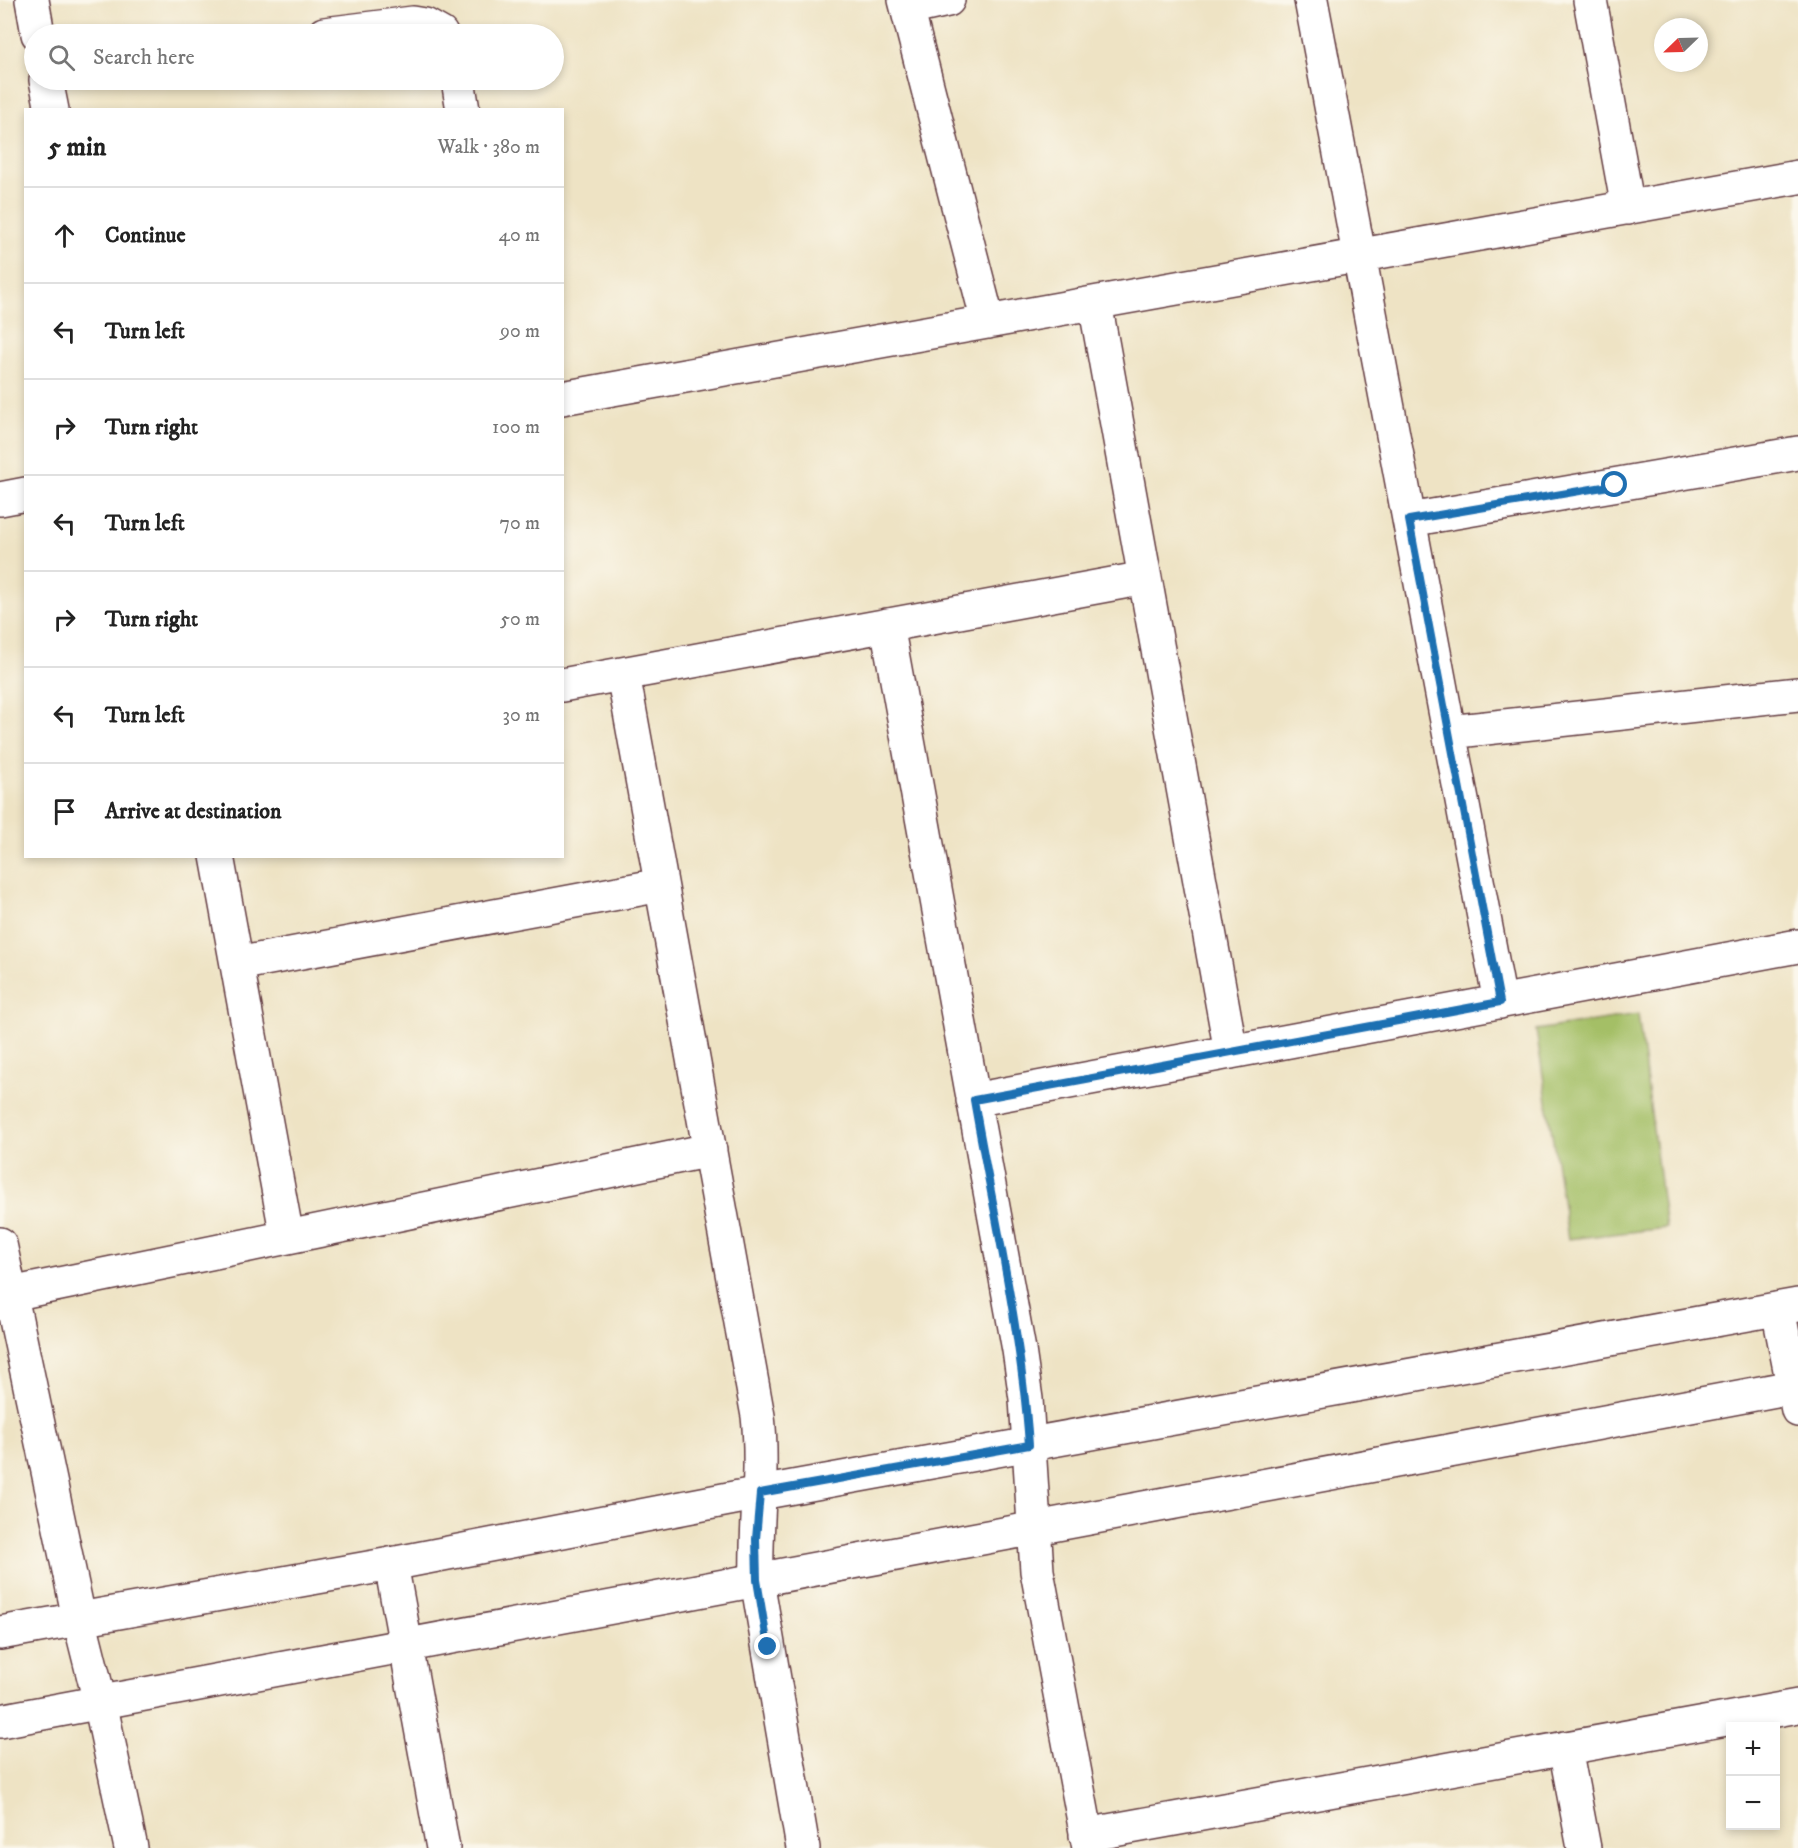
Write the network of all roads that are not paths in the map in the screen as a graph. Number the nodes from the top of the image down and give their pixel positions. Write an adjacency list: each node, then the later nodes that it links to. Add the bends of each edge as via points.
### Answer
1 (32, 0): 6 (street)
2 (948, 0): 5 (street)
3 (1311, 0): 13 (street)
4 (1590, 0): 12 (street)
5 (907, 4): 15 (street)
6 (36, 24)
7 (48, 90): 9 (street)
8 (460, 90): 10 (street)
9 (52, 108)
10 (463, 108)
11 (1798, 177): 12 (street)
12 (1628, 208): 13 (street)
13 (1359, 256): 14 (street); 20 (street)
14 (1095, 303): 15 (street); 21 (street)
15 (988, 322): 16 (street)
16 (564, 398)
17 (1798, 453): 20 (street)
18 (24, 494): 19 (street)
19 (0, 499)
20 (1409, 520): 26 (street)
21 (1145, 578): 22 (street); 32 (street)
22 (887, 625): 23 (street); 33 (street)
23 (623, 674): 24 (street); 28 (street)
24 (564, 685)
25 (1798, 694): 26 (street)
26 (1449, 732): 31 (street)
27 (217, 858): 30 (street)
28 (661, 885): 30 (street); 34 (street)
29 (1798, 946): 31 (street)
30 (237, 964): 35 (street)
31 (1500, 1002): 32 (street)
32 (1231, 1052): 33 (street)
33 (974, 1100): 40 (street, via 1019,1350)
34 (710, 1150): 35 (street); 41 (street, via 758,1416)
35 (287, 1237): 37 (street)
36 (0, 1244): 37 (street)
37 (11, 1294): 45 (street)
38 (1788, 1307): 39 (street); 40 (street)
39 (1797, 1394): 42 (street)
40 (1029, 1445): 41 (street); 42 (street)
41 (760, 1493): 43 (street); 44 (street)
42 (1034, 1528): 44 (street); 52 (street, via 1044,1615)
43 (391, 1564): 45 (street); 47 (street)
44 (757, 1580): 47 (street); 55 (street)
45 (79, 1618): 46 (street); 48 (street)
46 (0, 1633)
47 (406, 1646): 48 (street); 54 (street)
48 (100, 1702): 50 (street); 53 (street)
49 (1798, 1707): 51 (street)
50 (0, 1721)
51 (1565, 1748): 52 (street); 56 (street)
52 (1088, 1841)
53 (131, 1848)
54 (443, 1848)
55 (803, 1848)
56 (1584, 1848)

